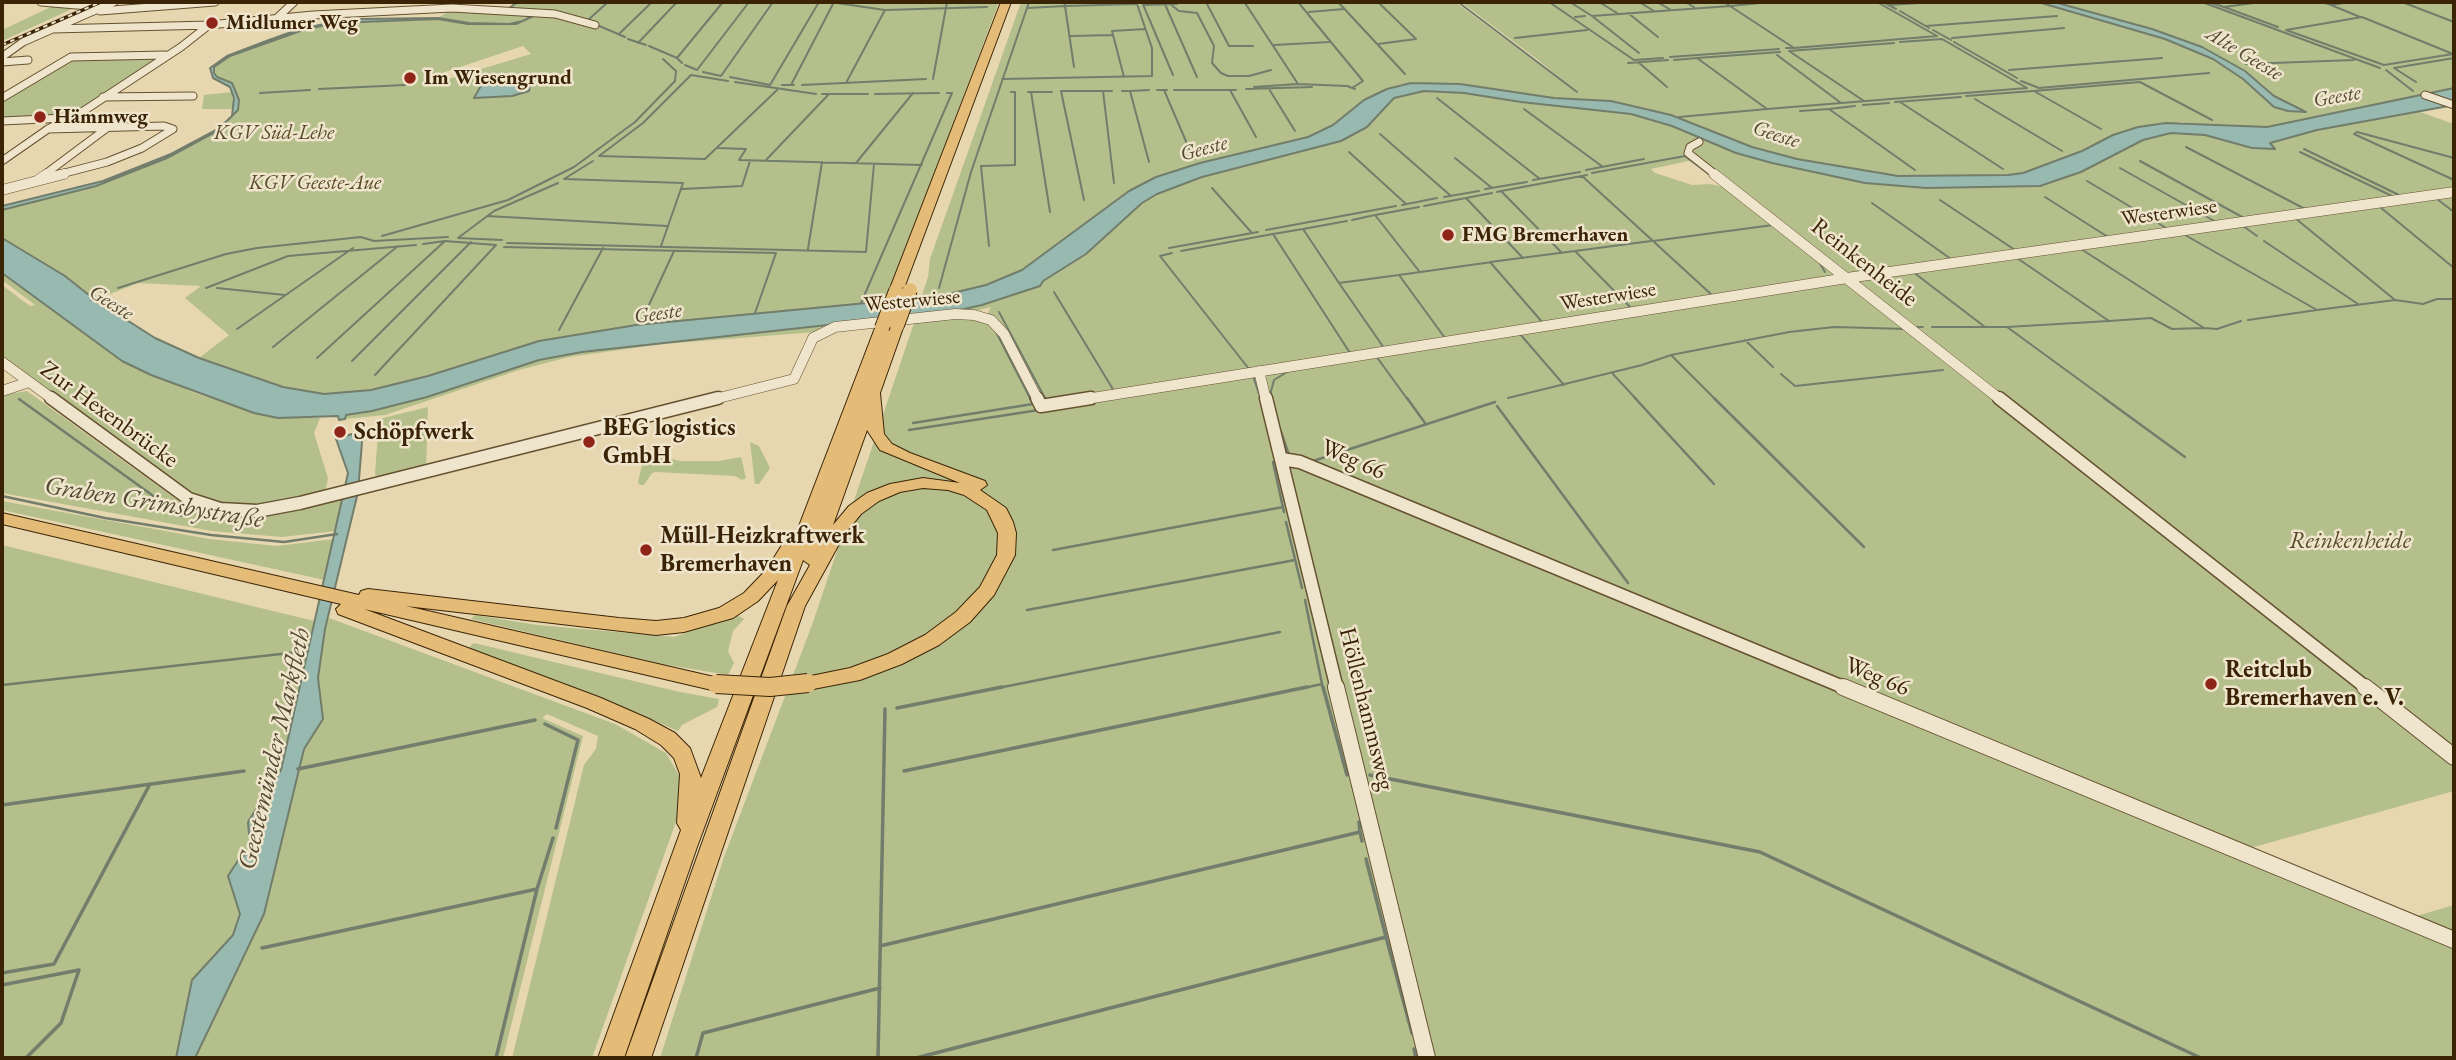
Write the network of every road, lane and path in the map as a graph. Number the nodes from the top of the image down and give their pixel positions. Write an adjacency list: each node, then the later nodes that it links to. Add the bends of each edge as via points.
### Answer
1 (41, 2): 9 (street)
2 (114, 2): 9 (street)
3 (215, 2): 11 (street)
4 (294, 2): 14 (street)
5 (392, 2): 12 (street)
6 (482, 2): 10 (street)
7 (1006, 2): 38 (highway)
8 (1015, 2): 38 (highway)
9 (102, 7): 11 (street)
10 (472, 9): 12 (street); 16 (street, via 571,17)
11 (94, 10): 17 (street)
12 (377, 12): 13 (street)
13 (292, 16): 14 (street); 18 (street)
14 (277, 18): 15 (street)
15 (209, 25): 17 (street); 19 (street)
16 (595, 25)
17 (53, 29): 20 (street)
18 (295, 30)
19 (165, 55): 25 (street); 26 (street, via 71,57)
20 (2, 57)
21 (28, 61): 22 (street)
22 (2, 62)
23 (2425, 94): 27 (street)
24 (193, 96): 25 (street)
25 (103, 97): 28 (street)
26 (2, 98)
27 (2454, 105)
28 (72, 117): 29 (street); 31 (street)
29 (2, 121)
30 (108, 127): 31 (street); 34 (street); 34 (street, via 173,129 122,156)
31 (48, 129): 33 (street)
32 (1699, 142): 37 (street, Reinkenheide, via 1688,153)
33 (2, 161)
34 (32, 184): 35 (street)
35 (2, 190)
36 (2454, 192): 37 (street, Westerwiese)
37 (1846, 278): 42 (street, Westerwiese); 52 (street, Reinkenheide)
38 (903, 291): 39 (highway, bridge)
39 (889, 327): 45 (highway); 47 (highway)
40 (818, 333): 42 (street, Westerwiese, via 915,318 981,316 999,326 1041,406); 43 (street, Zur Hexenbrücke, via 794,379 257,511 220,509 189,499)
41 (2, 362): 43 (street, Zur Hexenbrücke)
42 (1259, 371): 46 (street, Höllenhammsweg)
43 (29, 382): 44 (street)
44 (2, 391)
45 (874, 394): 49 (highway, via 873,426 880,441 904,456 978,484 993,497); 51 (highway)
46 (1282, 459): 54 (street, Weg 66, via 1300,462); 57 (street, Höllenhammsweg)
47 (826, 476): 50 (highway, via 786,554 764,585 726,613 698,622 663,627 619,625); 53 (highway)
48 (2, 519): 50 (highway)
49 (1004, 522): 50 (highway, bridge, via 1007,544 1002,566 963,617 895,659 853,675 808,683 770,687 716,684); 51 (highway, via 993,506 960,487 923,483 885,491 863,503 845,521)
50 (343, 599): 53 (highway, via 594,703 668,739 683,754 691,774)
51 (796, 606): 56 (highway)
52 (2454, 757)
53 (686, 847): 55 (highway)
54 (2454, 940)
55 (611, 1058)
56 (638, 1058)
57 (1427, 1058)

